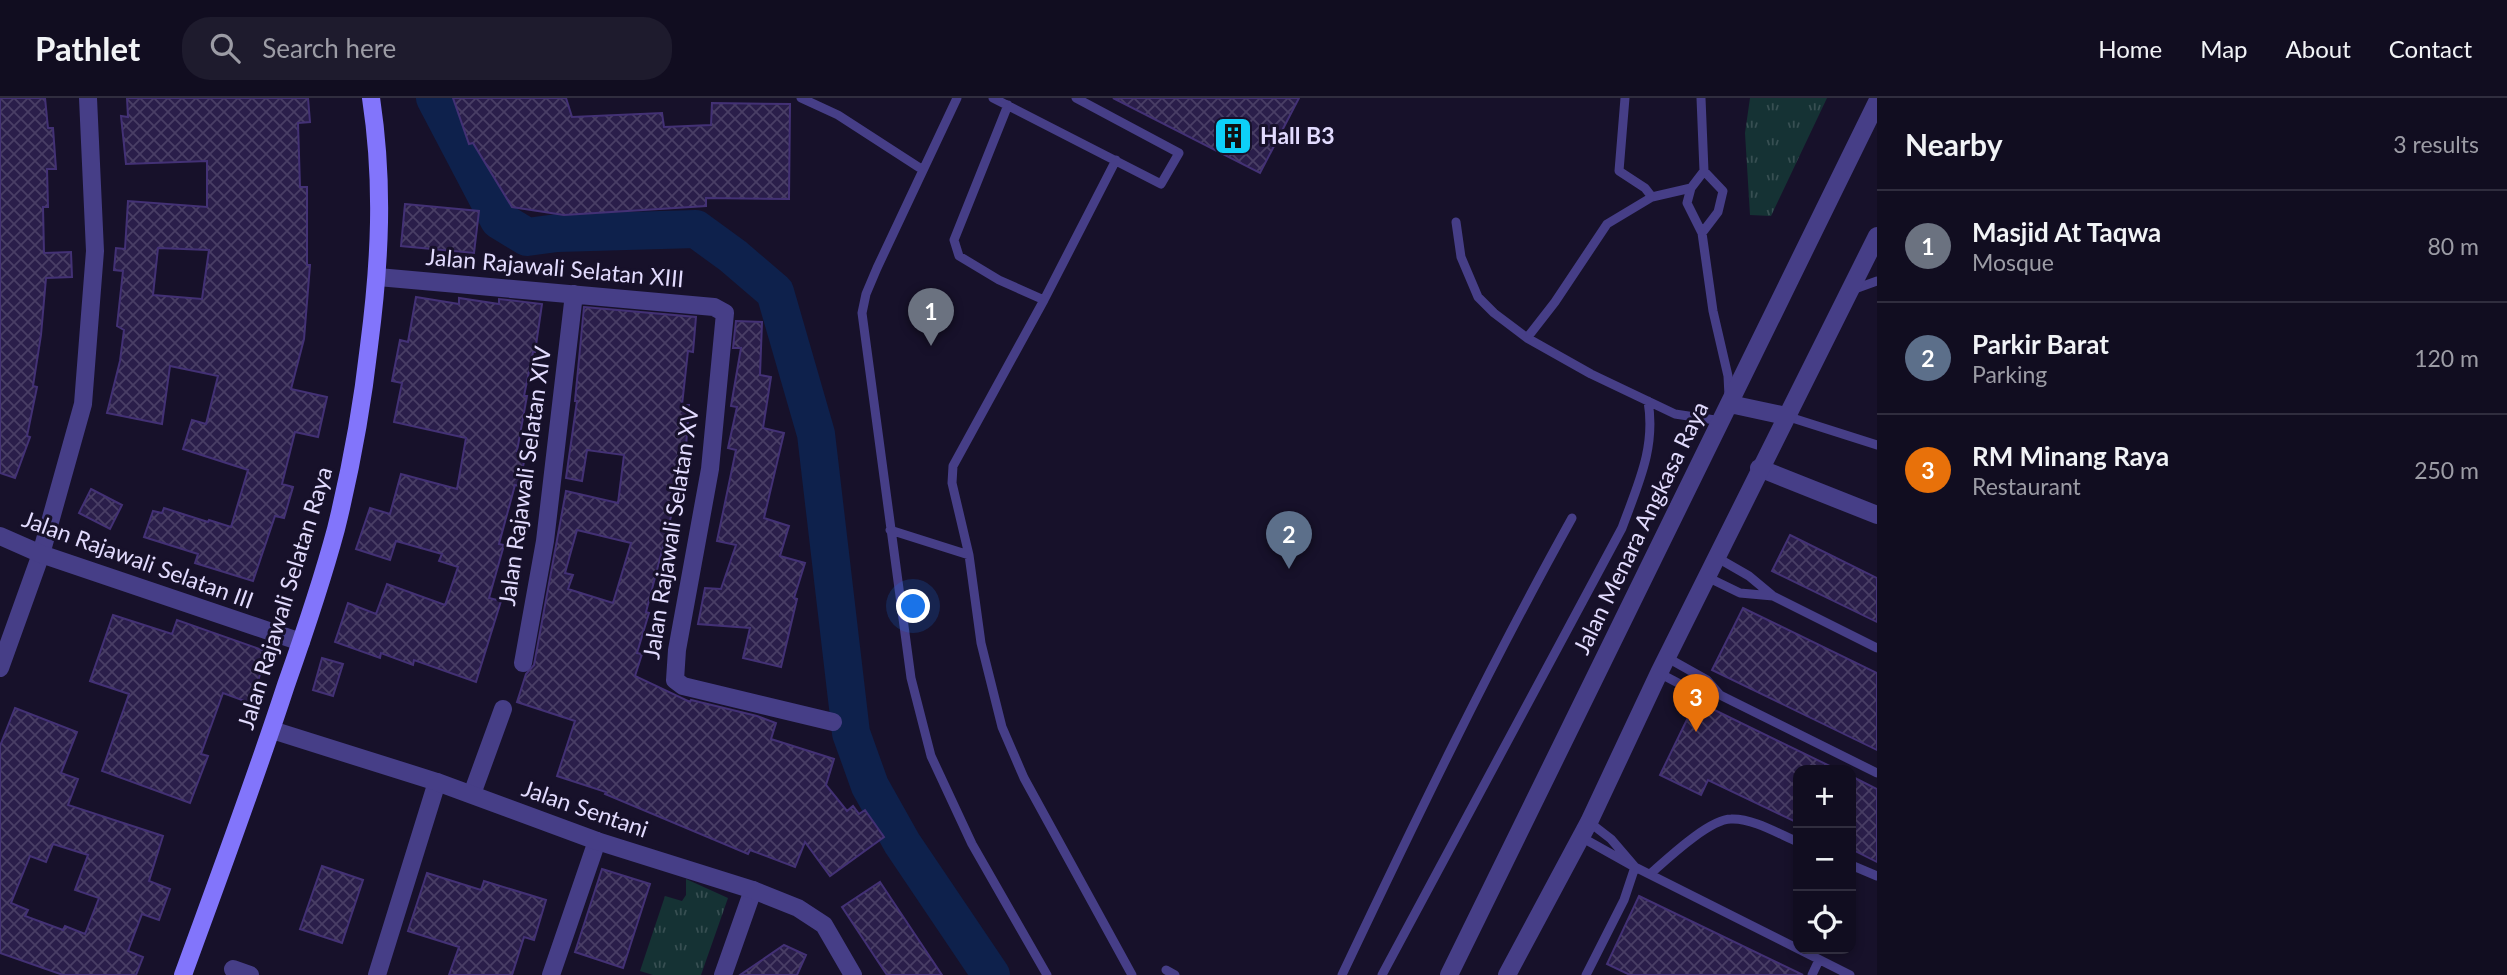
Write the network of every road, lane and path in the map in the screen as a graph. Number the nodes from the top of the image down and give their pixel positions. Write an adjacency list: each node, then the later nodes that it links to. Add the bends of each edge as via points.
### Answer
1 (88, 98): 36 (street, via 95,251 83,404)
2 (371, 98): 19 (main road, Jalan Rajawali Selatan Raya, via 380,193)
3 (801, 98): 12 (lane, via 838,115)
4 (957, 98): 12 (lane)
5 (993, 98): 10 (lane)
6 (1076, 98): 11 (lane, via 1179,153 1161,184)
7 (1625, 98): 15 (lane, via 1619,171)
8 (1701, 98): 13 (lane)
9 (1877, 102): 27 (street, Jalan Menara Angkasa Raya)
10 (1008, 105): 11 (lane); 23 (lane, via 954,240 959,257)
11 (1116, 160): 23 (lane)
12 (923, 170): 34 (lane, via 870,285 862,313)
13 (1704, 171): 14 (lane); 17 (lane, via 1723,191 1717,212)
14 (1691, 188): 15 (lane); 17 (lane, via 1687,203)
15 (1651, 197): 25 (lane, via 1607,224)
16 (1456, 222): 25 (lane, via 1461,257 1478,297)
17 (1702, 233): 27 (lane)
18 (1877, 236): 21 (street)
19 (378, 277): 22 (street, Jalan Rajawali Selatan XIII); 41 (main road, Jalan Rajawali Selatan Raya, via 360,424 335,530)
20 (1877, 281): 21 (lane)
21 (1849, 291): 28 (street)
22 (574, 294): 24 (street, Jalan Rajawali Selatan XIII, via 715,307); 43 (street, Jalan Rajawali Selatan XIV, via 545,541)
23 (1044, 300): 37 (lane, via 953,466 952,483)
24 (725, 313): 48 (street, Jalan Rajawali Selatan XV, via 710,469 674,680 683,686)
25 (1527, 338): 26 (lane)
26 (1648, 401): 29 (lane, via 1675,414 1715,420); 72 (lane, via 1647,460 1622,528)
27 (1730, 404): 28 (street); 29 (street, Jalan Menara Angkasa Raya)
28 (1786, 416): 30 (lane); 31 (street)
29 (1719, 425): 73 (street, Jalan Menara Angkasa Raya)
30 (1877, 445)
31 (1759, 468): 32 (street); 38 (street)
32 (1877, 515)
33 (1572, 518): 71 (lane, via 1422,808)
34 (890, 530): 37 (lane); 69 (lane, via 911,678 931,756 972,844)
35 (0, 536): 36 (street, Jalan Rajawali Selatan III)
36 (41, 554): 41 (street, Jalan Rajawali Selatan III); 45 (street)
37 (969, 555): 70 (lane, via 981,643 1002,727 1024,779)
38 (1716, 557): 39 (street); 40 (lane)
39 (1707, 576): 40 (lane, via 1740,593); 44 (street)
40 (1773, 596): 42 (lane)
41 (301, 642): 49 (main road, Jalan Rajawali Selatan Raya)
42 (1877, 648)
43 (523, 663)
44 (1662, 665): 46 (lane, via 1707,680); 46 (lane, via 1699,695); 53 (street)
45 (0, 668)
46 (1720, 695): 50 (lane)
47 (503, 709): 52 (street)
48 (833, 722)
49 (272, 730): 51 (street, Jalan Sentani); 63 (main road, Jalan Rajawali Selatan Raya)
50 (1877, 774)
51 (437, 782): 52 (street, Jalan Sentani); 65 (street)
52 (472, 794): 55 (street, Jalan Sentani)
53 (1585, 829): 57 (lane); 57 (lane, via 1611,839); 74 (street)
54 (1793, 840): 58 (lane, via 1730,818 1698,835)
55 (597, 841): 60 (street, Jalan Sentani); 66 (street)
56 (1856, 866): 59 (lane)
57 (1635, 867): 58 (lane); 75 (lane, via 1624,900)
58 (1650, 874): 61 (lane)
59 (1877, 876)
60 (753, 890): 67 (street); 68 (street, Jalan Sentani, via 798,908 824,925)
61 (1819, 960): 76 (lane); 77 (lane)
62 (233, 969): 64 (street)
63 (183, 975)
64 (250, 975)
65 (377, 975)
66 (551, 975)
67 (723, 975)
68 (853, 975)
69 (1047, 975)
70 (1132, 975)
71 (1342, 975)
72 (1382, 975)
73 (1449, 975)
74 (1507, 975)
75 (1586, 975)
76 (1812, 975)
77 (1850, 975)

